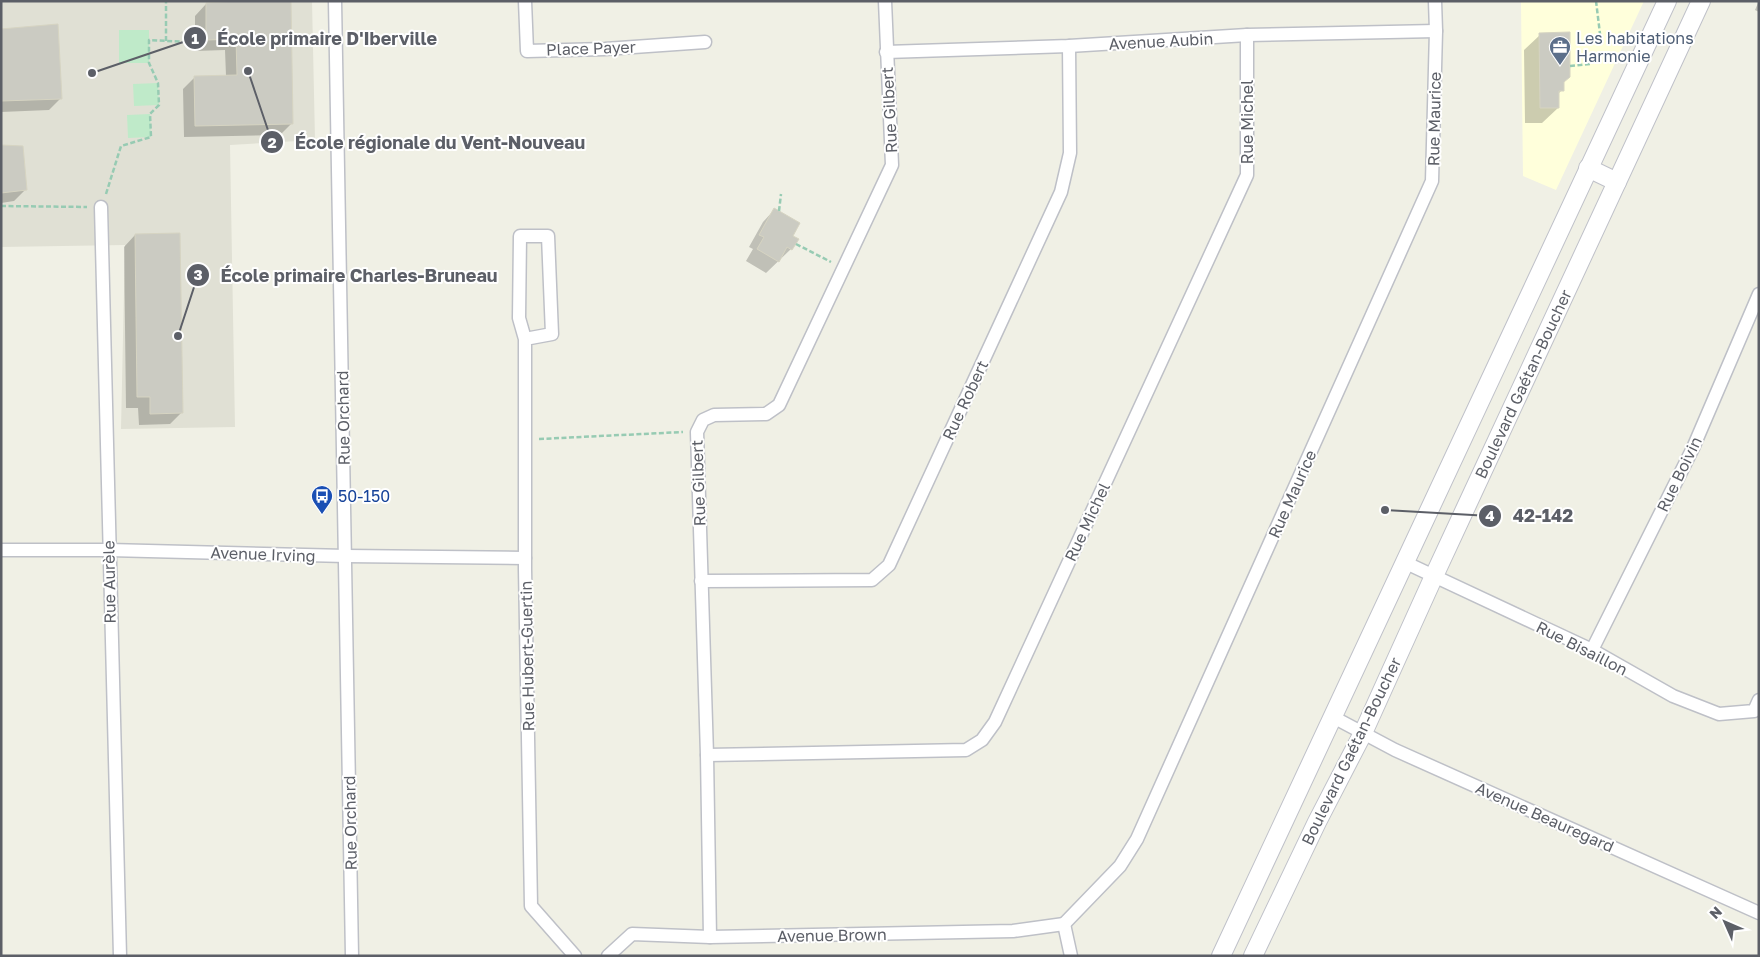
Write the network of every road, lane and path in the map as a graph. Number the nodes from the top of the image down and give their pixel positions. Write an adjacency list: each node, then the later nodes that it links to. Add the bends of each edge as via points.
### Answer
1 (166, 1): 11 (path)
2 (335, 1): 33 (street, Rue Orchard)
3 (524, 1): 13 (street, Place Payer, via 527,50 605,49)
4 (884, 1): 16 (street, Rue Gilbert)
5 (1435, 1): 9 (street, Rue Maurice)
6 (1596, 1): 14 (path)
7 (1667, 1): 19 (main road, Boulevard Gaétan-Boucher)
8 (1701, 1): 20 (main road, Boulevard Gaétan-Boucher)
9 (1436, 31): 10 (street, Avenue Aubin); 44 (street, Rue Maurice, via 1432,181 1137,839 1120,866)
10 (1247, 35): 15 (street, Avenue Aubin); 42 (street, Rue Michel, via 1247,175 995,722 982,740 966,750)
11 (166, 41): 12 (path); 23 (path, via 149,40 149,63 158,82 159,104 150,114 151,137 121,146)
12 (188, 42)
13 (705, 42)
14 (1602, 42)
15 (1069, 46): 16 (street, Avenue Aubin); 37 (street, Rue Robert, via 1070,153 1061,192 889,565 872,580)
16 (886, 52): 26 (street, Rue Gilbert, via 892,165)
17 (1590, 64): 18 (path)
18 (1570, 66)
19 (1588, 168): 20 (main road); 35 (main road, Boulevard Gaétan-Boucher)
20 (1617, 182): 36 (main road, Boulevard Gaétan-Boucher)
21 (781, 194): 24 (path)
22 (1, 206): 23 (path)
23 (101, 207): 32 (street, Rue Aurèle)
24 (778, 211)
25 (796, 244): 26 (path)
26 (843, 269): 29 (street, Rue Gilbert, via 779,405 766,414 714,415 703,420)
27 (1759, 294): 38 (street, Rue Boivin, via 1693,448)
28 (525, 339): 28 (street, Rue Hubert-Guertin, via 519,318 520,236 548,236 552,334); 30 (street, Rue Hubert-Guertin)
29 (697, 432): 30 (path); 37 (street, Rue Gilbert)
30 (525, 439): 34 (street, Rue Hubert-Guertin)
31 (1, 550): 32 (street, Avenue Irving)
32 (108, 550): 33 (street, Avenue Irving); 46 (street, Rue Aurèle)
33 (346, 556): 34 (street, Avenue Irving); 47 (street, Rue Orchard)
34 (525, 558): 48 (street, Rue Hubert-Guertin, via 531,906)
35 (1404, 562): 36 (street, Rue Bisaillon); 40 (main road, Boulevard Gaétan-Boucher)
36 (1434, 576): 38 (street, Rue Bisaillon); 41 (main road, Boulevard Gaétan-Boucher)
37 (701, 581): 42 (street, Rue Gilbert)
38 (1592, 650): 39 (street, Rue Bisaillon, via 1673,696 1719,714 1754,711)
39 (1759, 700)
40 (1333, 717): 41 (street, Avenue Beauregard); 51 (main road, Boulevard Gaétan-Boucher)
41 (1363, 733): 43 (street, Avenue Beauregard); 52 (main road, Boulevard Gaétan-Boucher)
42 (707, 755): 45 (street, Rue Gilbert)
43 (1759, 913)
44 (1064, 924): 45 (street, Avenue Brown, via 1013,931); 50 (street)
45 (710, 937): 49 (street, Avenue Brown, via 632,934)
46 (120, 956)
47 (352, 956)
48 (575, 956)
49 (608, 956)
50 (1071, 956)
51 (1221, 956)
52 (1253, 956)

